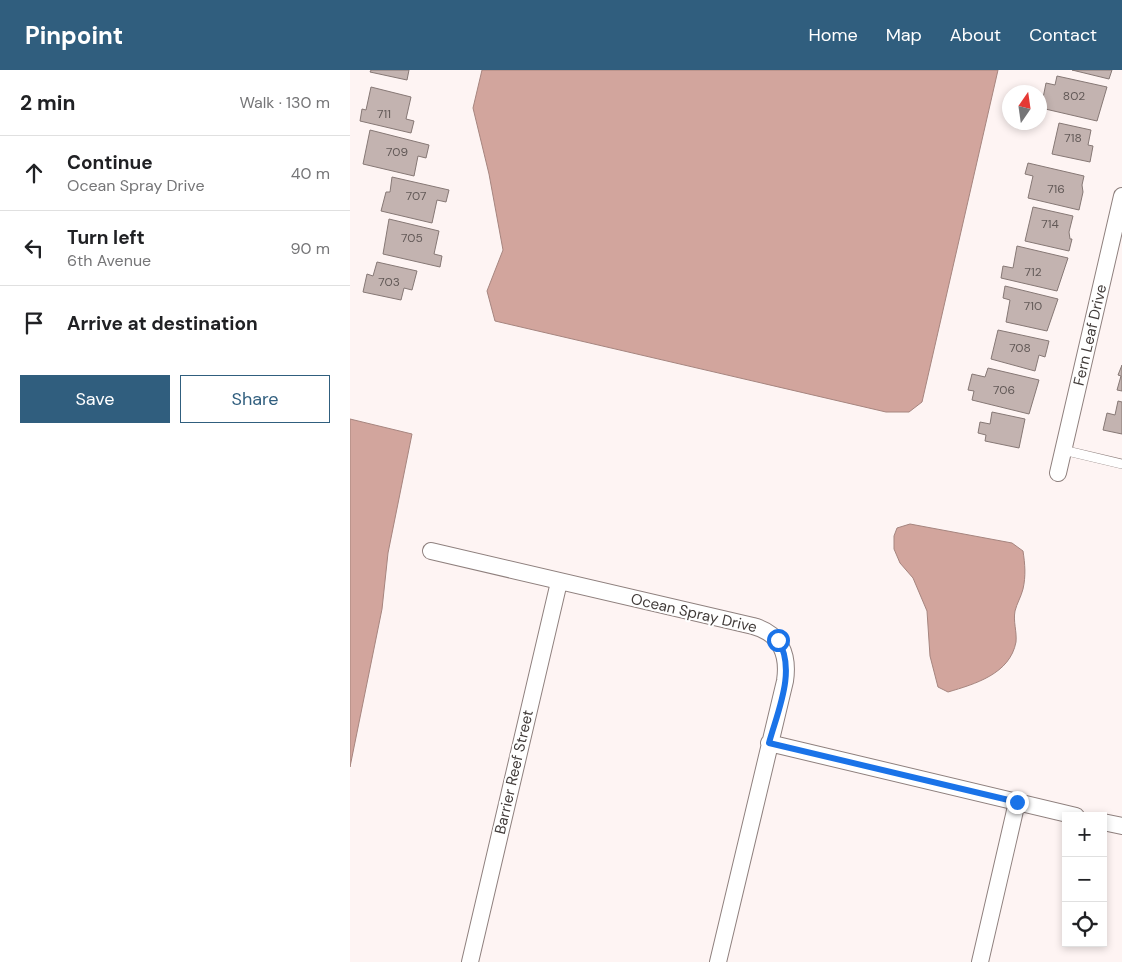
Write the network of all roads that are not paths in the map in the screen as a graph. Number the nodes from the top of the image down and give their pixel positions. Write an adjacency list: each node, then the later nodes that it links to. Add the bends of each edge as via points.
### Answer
1 (1122, 196): 2 (street, Fern Leaf Drive)
2 (1063, 450): 3 (lane); 4 (street, Fern Leaf Drive)
3 (1122, 464)
4 (1058, 473)
5 (431, 551): 6 (street, Ocean Spray Drive)
6 (559, 582): 7 (street, Ocean Spray Drive, via 769,632 781,646 786,672); 12 (street, Barrier Reef Street)
7 (769, 743): 8 (street); 13 (street, Ocean Spray Drive)
8 (1017, 802): 9 (street); 14 (street)
9 (1062, 813)
10 (1107, 823): 11 (street)
11 (1122, 826)
12 (470, 962)
13 (718, 962)
14 (980, 962)

